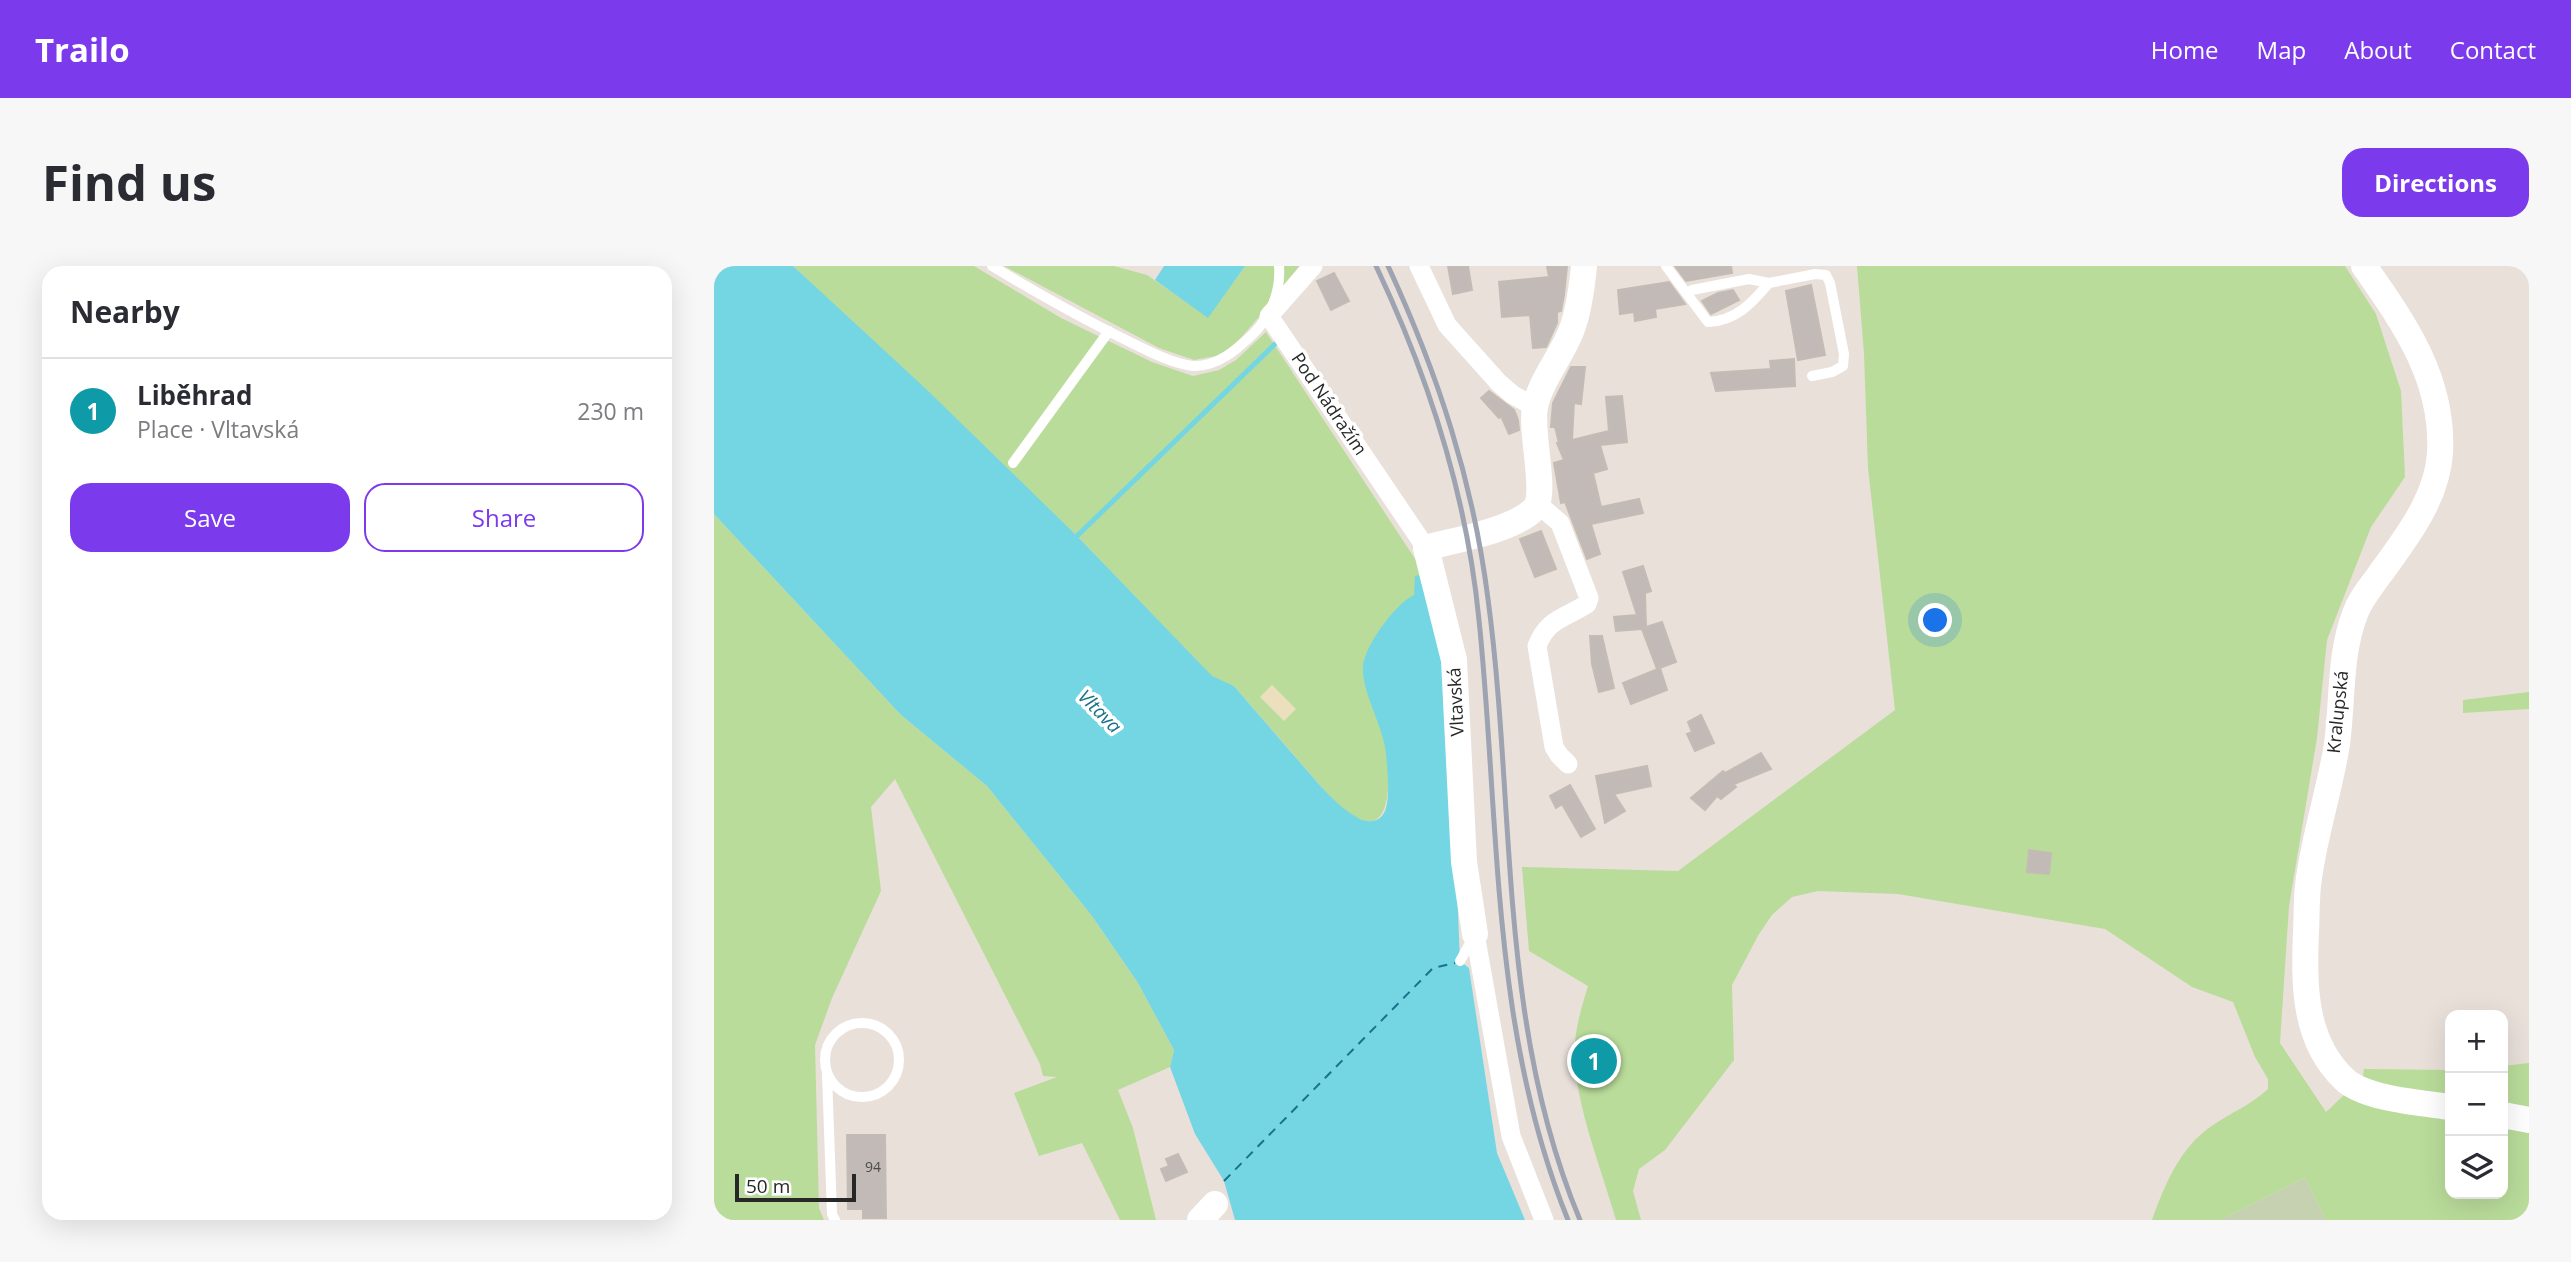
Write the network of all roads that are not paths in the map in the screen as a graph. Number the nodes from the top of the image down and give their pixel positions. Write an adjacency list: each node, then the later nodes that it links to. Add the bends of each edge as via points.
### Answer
1 (992, 266): 11 (lane)
2 (1279, 266): 10 (lane)
3 (1313, 266): 10 (street)
4 (1419, 266): 13 (street, via 1447,325 1499,383)
5 (1584, 266): 13 (street, via 1572,328)
6 (1666, 266): 9 (lane)
7 (2364, 266): 21 (street, Kralupská, via 2406,326 2421,357 2436,406 2440,454 2423,509 2360,603 2344,649 2337,744 2308,880 2308,1007 2315,1035 2347,1082 2382,1096)
8 (1769, 283): 9 (lane, via 1749,279); 9 (lane, via 1747,309 1720,321 1708,322); 12 (lane, via 1826,275 1843,366)
9 (1688, 294)
10 (1269, 316): 11 (lane, via 1235,351 1193,366 1157,355); 16 (street, Pod Nádražím)
11 (1109, 331): 14 (lane)
12 (1812, 376)
13 (1535, 407): 15 (street)
14 (1013, 463)
15 (1538, 504): 16 (street, via 1527,515 1497,529); 17 (street, via 1560,523 1589,598 1584,607 1542,631 1537,646 1554,747)
16 (1426, 548): 18 (street, Vltavská, via 1454,660 1464,862)
17 (1568, 764)
18 (1475, 934): 19 (lane); 25 (street, Vltavská, via 1511,1136)
19 (1460, 961)
20 (827, 1071): 20 (lane, via 828,1046 844,1027 856,1023 880,1027 897,1045 899,1068 880,1093 848,1095 831,1081); 24 (lane)
21 (2445, 1106)
22 (2508, 1116): 23 (street)
23 (2529, 1120)
24 (835, 1220)
25 (1544, 1220)

